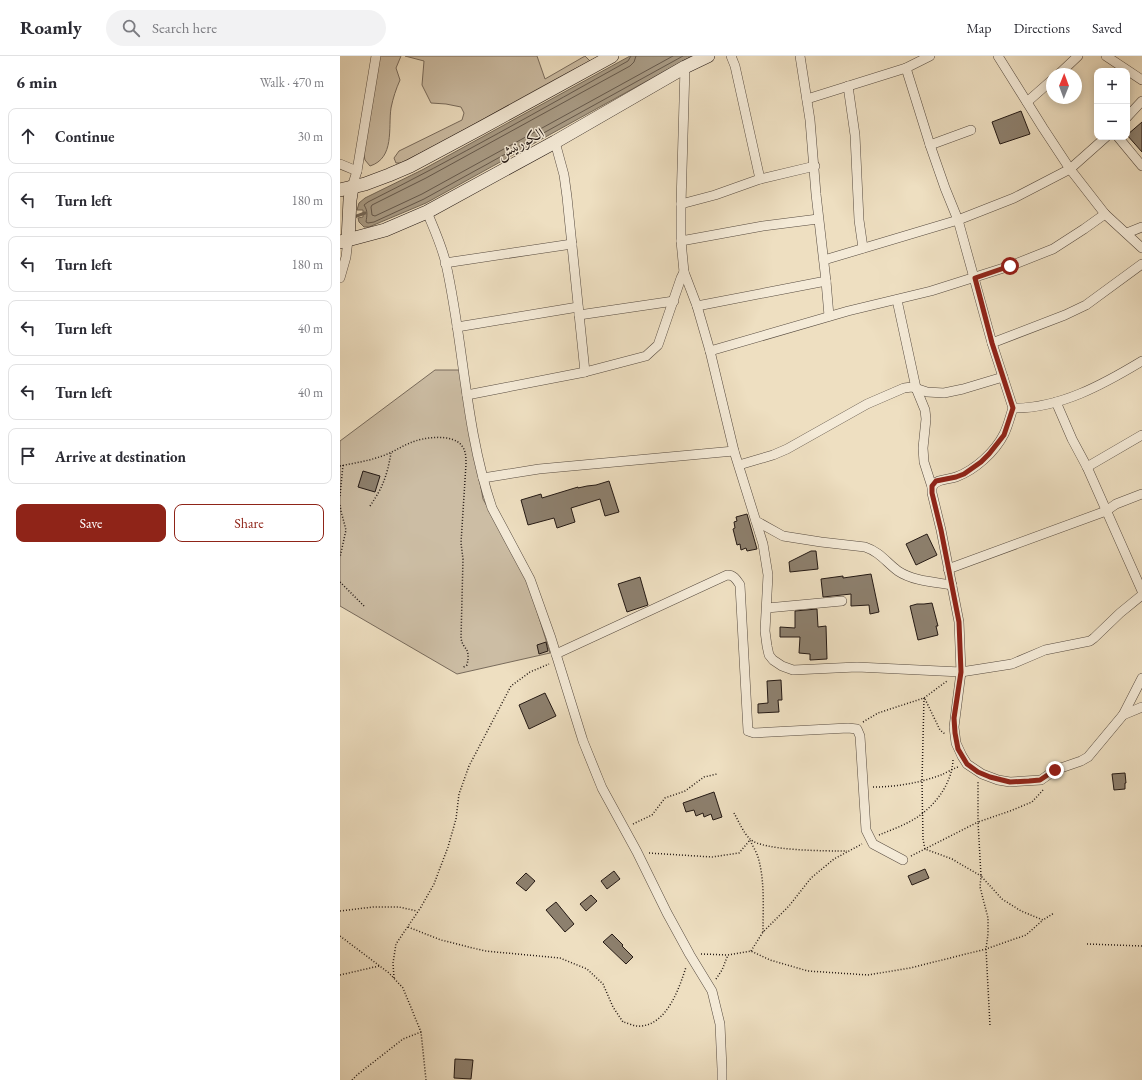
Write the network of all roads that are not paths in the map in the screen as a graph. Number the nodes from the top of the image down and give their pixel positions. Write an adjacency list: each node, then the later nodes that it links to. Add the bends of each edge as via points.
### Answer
1 (376, 56): 29 (street)
2 (612, 56): 31 (main road, الكورنيش, via 410,166)
3 (708, 56): 10 (main road, الكورنيش)
4 (731, 56): 30 (street)
5 (800, 56): 16 (street)
6 (930, 56): 11 (street)
7 (998, 56): 18 (street)
8 (1078, 56): 12 (street)
9 (1106, 56): 13 (street)
10 (685, 67): 23 (main road, الكورنيش); 32 (street)
11 (906, 68): 15 (street); 24 (street)
12 (1065, 68)
13 (1142, 80)
14 (1046, 85): 18 (street)
15 (848, 86): 16 (street); 42 (street, via 855,136)
16 (807, 99): 26 (street)
17 (1142, 101): 19 (street)
18 (1027, 102): 28 (street)
19 (1130, 114)
20 (971, 130): 24 (street)
21 (1103, 140): 28 (street)
22 (1120, 140): 27 (street)
23 (555, 142): 33 (main road, الكورنيش); 41 (street, via 564,175)
24 (930, 145): 36 (street)
25 (340, 164): 29 (street)
26 (815, 166): 30 (street); 35 (street)
27 (1142, 166)
28 (1070, 169): 34 (street); 36 (street, via 1014,198)
29 (357, 171): 31 (street)
30 (760, 180): 32 (street)
31 (346, 189): 39 (main road, via 350,200)
32 (681, 204): 40 (street)
33 (427, 212): 39 (main road, الكورنيش, via 385,230); 45 (street)
34 (1105, 214): 38 (street); 49 (street, via 1053,249)
35 (818, 219): 40 (street); 44 (street)
36 (958, 220): 42 (street); 49 (street)
37 (1142, 227): 38 (street)
38 (1127, 233): 43 (street)
39 (345, 238): 48 (street, via 346,257)
40 (681, 240): 47 (street)
41 (572, 244): 45 (street); 54 (street)
42 (863, 248): 44 (street)
43 (1142, 248)
44 (824, 260): 50 (street)
45 (445, 263): 56 (street)
46 (1142, 264): 57 (street, via 1086,305)
47 (684, 272): 52 (street); 53 (street)
48 (340, 278)
49 (975, 278): 51 (street); 57 (street)
50 (826, 281): 53 (street); 55 (street)
51 (897, 300): 55 (street); 62 (street)
52 (674, 301): 54 (street); 60 (street, via 662,338 653,351 631,361)
53 (697, 306): 58 (street)
54 (578, 311): 56 (street); 60 (street)
55 (829, 316): 58 (street)
56 (457, 327): 63 (street)
57 (992, 343): 61 (street)
58 (710, 351): 67 (street)
59 (1142, 361): 64 (street, via 1101,384)
60 (585, 372): 63 (street)
61 (1003, 377): 62 (street, via 963,390 944,393 927,392); 65 (street)
62 (916, 388): 68 (street, via 904,388 874,401 787,449); 71 (street, via 925,410 924,462)
63 (467, 395): 70 (street)
64 (1056, 402): 65 (street); 69 (street)
65 (1013, 408): 71 (street, via 1004,435 981,462 964,474 936,481)
66 (1142, 435): 69 (street)
67 (734, 451): 68 (street); 70 (street)
68 (738, 465): 74 (street)
69 (1087, 467): 73 (street)
70 (483, 478): 81 (street, via 492,508 530,579)
71 (932, 486): 75 (street)
72 (1142, 494): 73 (street, via 1116,504)
73 (1106, 511): 75 (street); 77 (street)
74 (756, 522): 76 (street, via 783,536 866,547 906,575); 80 (street, via 766,559)
75 (948, 569): 76 (street)
76 (952, 585): 82 (street, via 959,622)
77 (1142, 591)
78 (1142, 595): 82 (street, via 1090,641 1045,650 1012,664)
79 (842, 602): 80 (street)
80 (767, 608): 82 (street, via 765,631 769,655 782,666 793,670 857,667)
81 (557, 657): 86 (street, via 726,575 731,575 740,585 748,731 754,733 857,729 860,736 866,830 873,844); 87 (street, via 602,788 710,988 720,1024)
82 (961, 672): 85 (street, via 954,718 957,746 967,764 990,777 1010,782 1040,780 1055,770 1081,762)
83 (1142, 678): 85 (street)
84 (1142, 707): 85 (street)
85 (1123, 715)
86 (903, 860)
87 (722, 1080)

